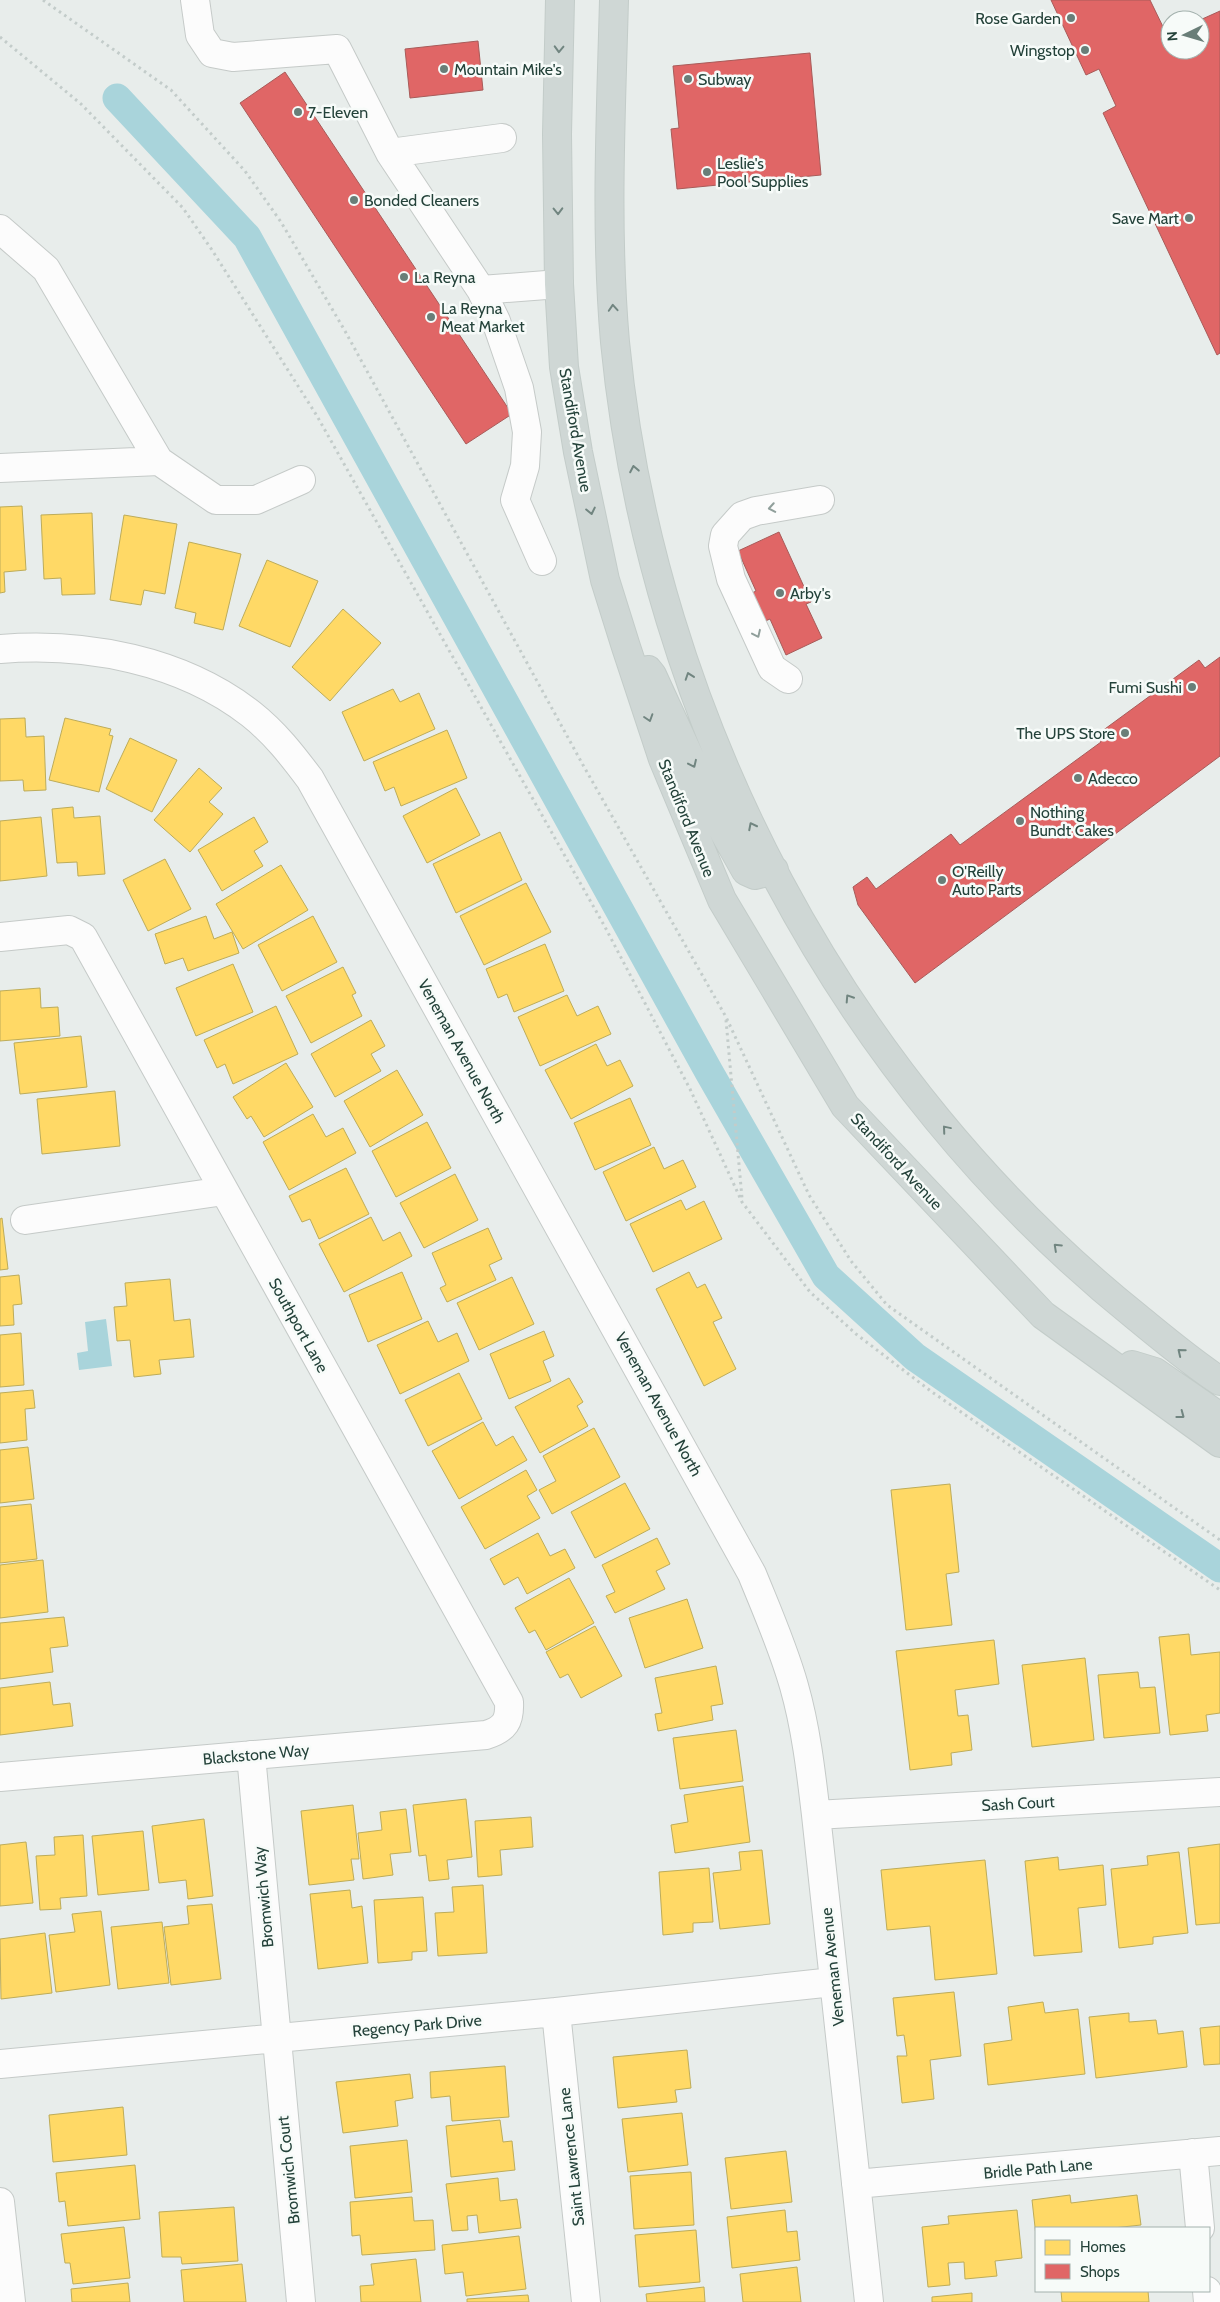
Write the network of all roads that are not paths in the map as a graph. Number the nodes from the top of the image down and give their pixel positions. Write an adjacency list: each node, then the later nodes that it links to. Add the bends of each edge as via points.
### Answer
1 (195, 0): 5 (street, via 200,35 212,53 233,58 337,49)
2 (560, 0): 7 (main road, Standiford Avenue, one-way to 7, via 556,134)
3 (614, 0): 17 (main road, one-way to 3, via 725,769 687,672 659,579 631,455 616,344 610,266 608,157)
4 (502, 138): 5 (street)
5 (390, 154): 8 (street)
6 (0, 229): 9 (street, via 46,269)
7 (559, 284): 8 (street); 14 (main road, Standiford Avenue, one-way to 14, via 564,367 578,452 605,580)
8 (481, 290): 13 (street, via 519,388 527,432 525,466 515,500)
9 (159, 461): 10 (street); 11 (street, via 216,500 256,500)
10 (0, 468)
11 (300, 480)
12 (820, 500): 16 (street, one-way to 16, via 742,516 726,535 723,546 731,579 772,668)
13 (542, 561)
14 (626, 647): 17 (main road, one-way to 17, via 652,675 724,832 746,871 755,875); 21 (main road, Standiford Avenue, one-way to 21, via 662,759 722,900 845,1106 1043,1316)
15 (0, 649): 25 (street, Veneman Avenue North, via 32,646 81,649 148,663 215,690 252,714 284,744 310,778 719,1512 752,1574)
16 (788, 679)
17 (774, 870): 22 (main road, one-way to 17, via 1085,1274 1016,1208 962,1148 874,1037 797,914)
18 (0, 937): 19 (street, Southport Lane, via 69,930 83,937)
19 (224, 1191): 20 (street); 26 (street, Southport Lane, via 509,1702)
20 (25, 1220)
21 (1100, 1355): 23 (main road, via 1154,1372); 24 (main road, Standiford Avenue, one-way to 24)
22 (1220, 1381)
23 (1220, 1417)
24 (1220, 1444)
25 (777, 1635): 30 (street, Veneman Avenue, via 807,1743)
26 (507, 1721): 27 (street, Blackstone Way, via 498,1731 486,1736)
27 (251, 1755): 28 (street, Blackstone Way); 33 (street, Bromwich Way)
28 (0, 1778)
29 (1220, 1792): 30 (street, Sash Court)
30 (816, 1815): 31 (street, Veneman Avenue)
31 (833, 1982): 32 (street, Regency Park Drive); 37 (street, Veneman Avenue)
32 (556, 2012): 33 (street, Regency Park Drive); 42 (street, Saint Lawrence Lane)
33 (276, 2038): 34 (street, Regency Park Drive); 41 (street, Bromwich Court)
34 (0, 2064)
35 (1220, 2151): 36 (street, Bridle Path Lane)
36 (1192, 2153): 37 (street, Bridle Path Lane); 39 (street)
37 (856, 2184): 43 (street, Veneman Avenue)
38 (0, 2202): 40 (street)
39 (1200, 2227)
40 (10, 2302)
41 (301, 2302)
42 (586, 2302)
43 (869, 2302)

